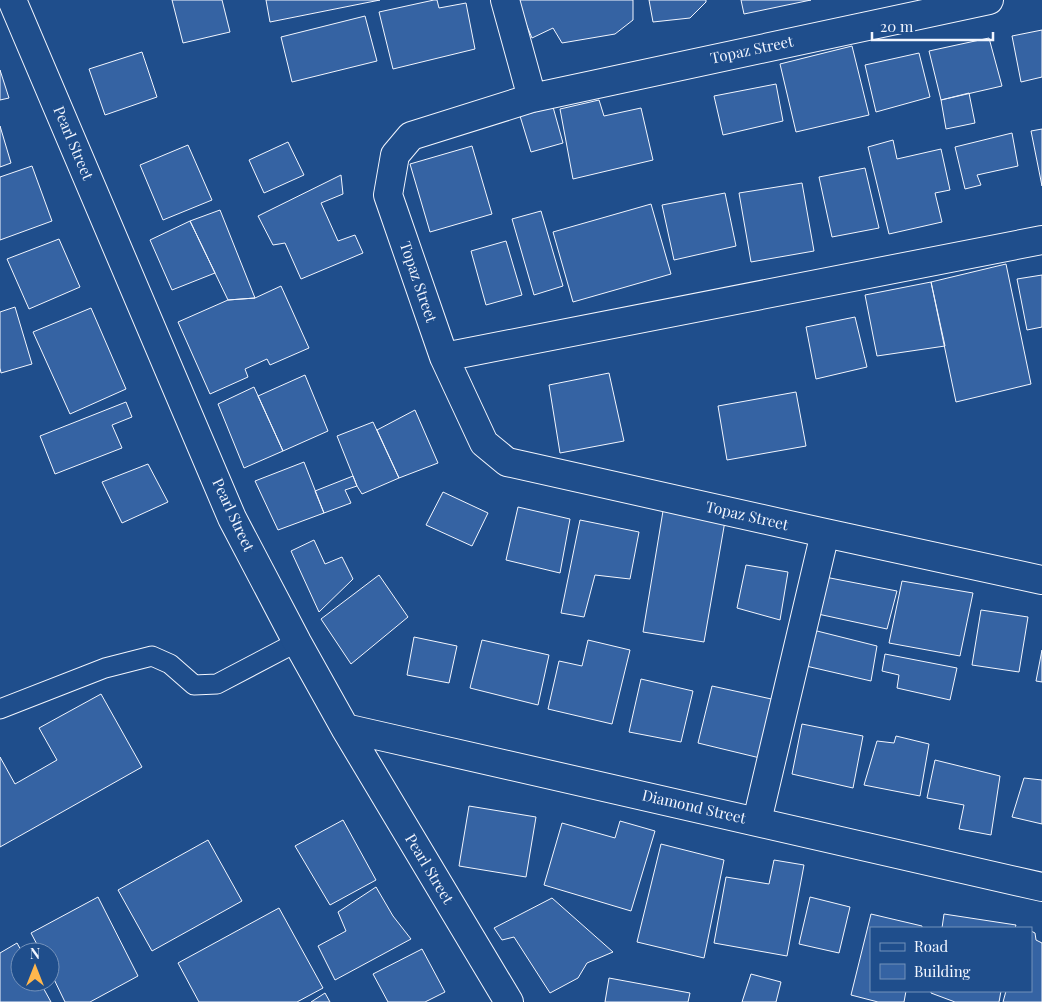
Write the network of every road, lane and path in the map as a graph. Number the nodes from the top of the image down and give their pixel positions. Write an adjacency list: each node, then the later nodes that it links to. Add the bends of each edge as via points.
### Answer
1 (12, 0): 9 (street, Pearl Street, via 232,518)
2 (505, 0): 4 (street)
3 (989, 0): 4 (street, Topaz Street)
4 (532, 98): 6 (street, Topaz Street, via 411,136 394,155 388,196)
5 (1042, 240): 6 (street)
6 (444, 357): 7 (street, Topaz Street, via 484,443 507,462)
7 (825, 533): 8 (street, Topaz Street); 12 (street)
8 (1042, 580)
9 (297, 642): 10 (lane, via 217,684 194,685 170,664 152,656 105,668); 11 (street, Pearl Street)
10 (0, 709)
11 (345, 728): 12 (street, Diamond Street); 14 (street, Pearl Street)
12 (757, 821): 13 (street, Diamond Street)
13 (1042, 887)
14 (509, 1002)

